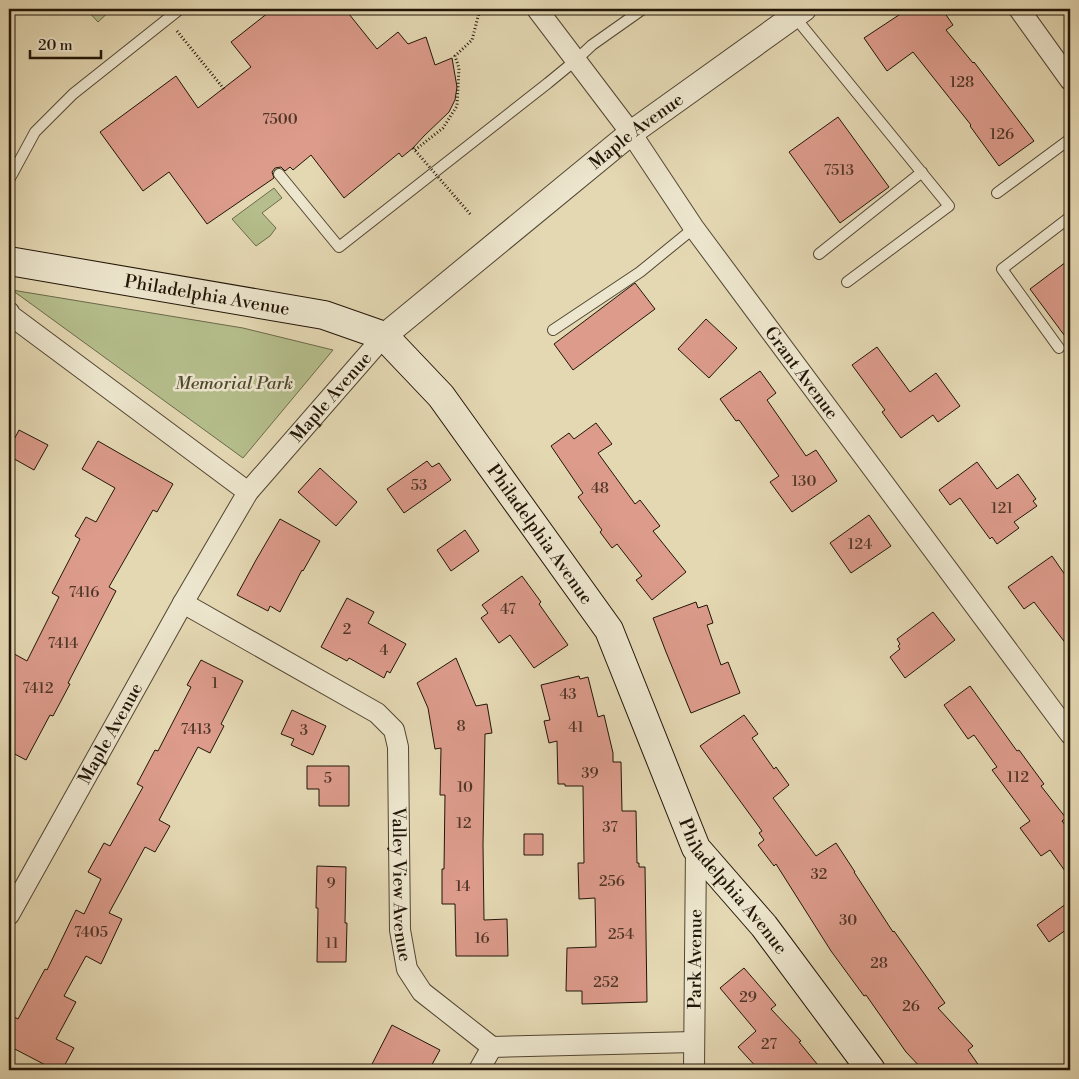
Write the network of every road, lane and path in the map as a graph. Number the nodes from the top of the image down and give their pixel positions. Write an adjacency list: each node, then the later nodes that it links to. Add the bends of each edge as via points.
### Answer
1 (180, 9): 7 (lane)
2 (480, 9): 17 (path, bridge, via 472,40 456,56 460,68 457,106 444,128 414,149)
3 (537, 9): 8 (street, Grant Avenue)
4 (643, 9): 8 (lane)
5 (1019, 9): 9 (street)
6 (799, 12): 11 (street, Maple Avenue); 13 (lane)
7 (167, 19): 10 (path); 15 (lane, via 73,94 35,132)
8 (576, 60): 11 (street, Grant Avenue); 14 (lane, via 339,247)
9 (1070, 80)
10 (224, 89)
11 (631, 133): 19 (street, Grant Avenue); 25 (street, Maple Avenue)
12 (1070, 139): 16 (lane)
13 (922, 172): 20 (lane); 22 (lane, via 949,206)
14 (279, 174)
15 (9, 180)
16 (997, 193)
17 (470, 215)
18 (1070, 217): 26 (lane, via 1002,269)
19 (694, 228): 24 (lane, via 640,272); 29 (street, Grant Avenue)
20 (819, 254)
21 (9, 261): 25 (main road, Philadelphia Avenue, via 324,315)
22 (847, 282)
23 (9, 312): 27 (street, via 10,316)
24 (553, 330)
25 (384, 336): 27 (street, Maple Avenue); 30 (main road, Philadelphia Avenue, via 441,396 609,630)
26 (1059, 348)
27 (248, 492): 28 (street, Maple Avenue)
28 (183, 603): 31 (street, Maple Avenue); 33 (street, Valley View Avenue, via 377,713 394,730 398,747 400,930 407,969 422,992)
29 (1070, 734)
30 (696, 848): 32 (street, Park Avenue); 36 (main road, Philadelphia Avenue, via 764,926)
31 (9, 915)
32 (694, 1042): 33 (street); 35 (street, Park Avenue)
33 (492, 1046): 34 (street)
34 (479, 1070)
35 (694, 1070)
36 (871, 1070)

